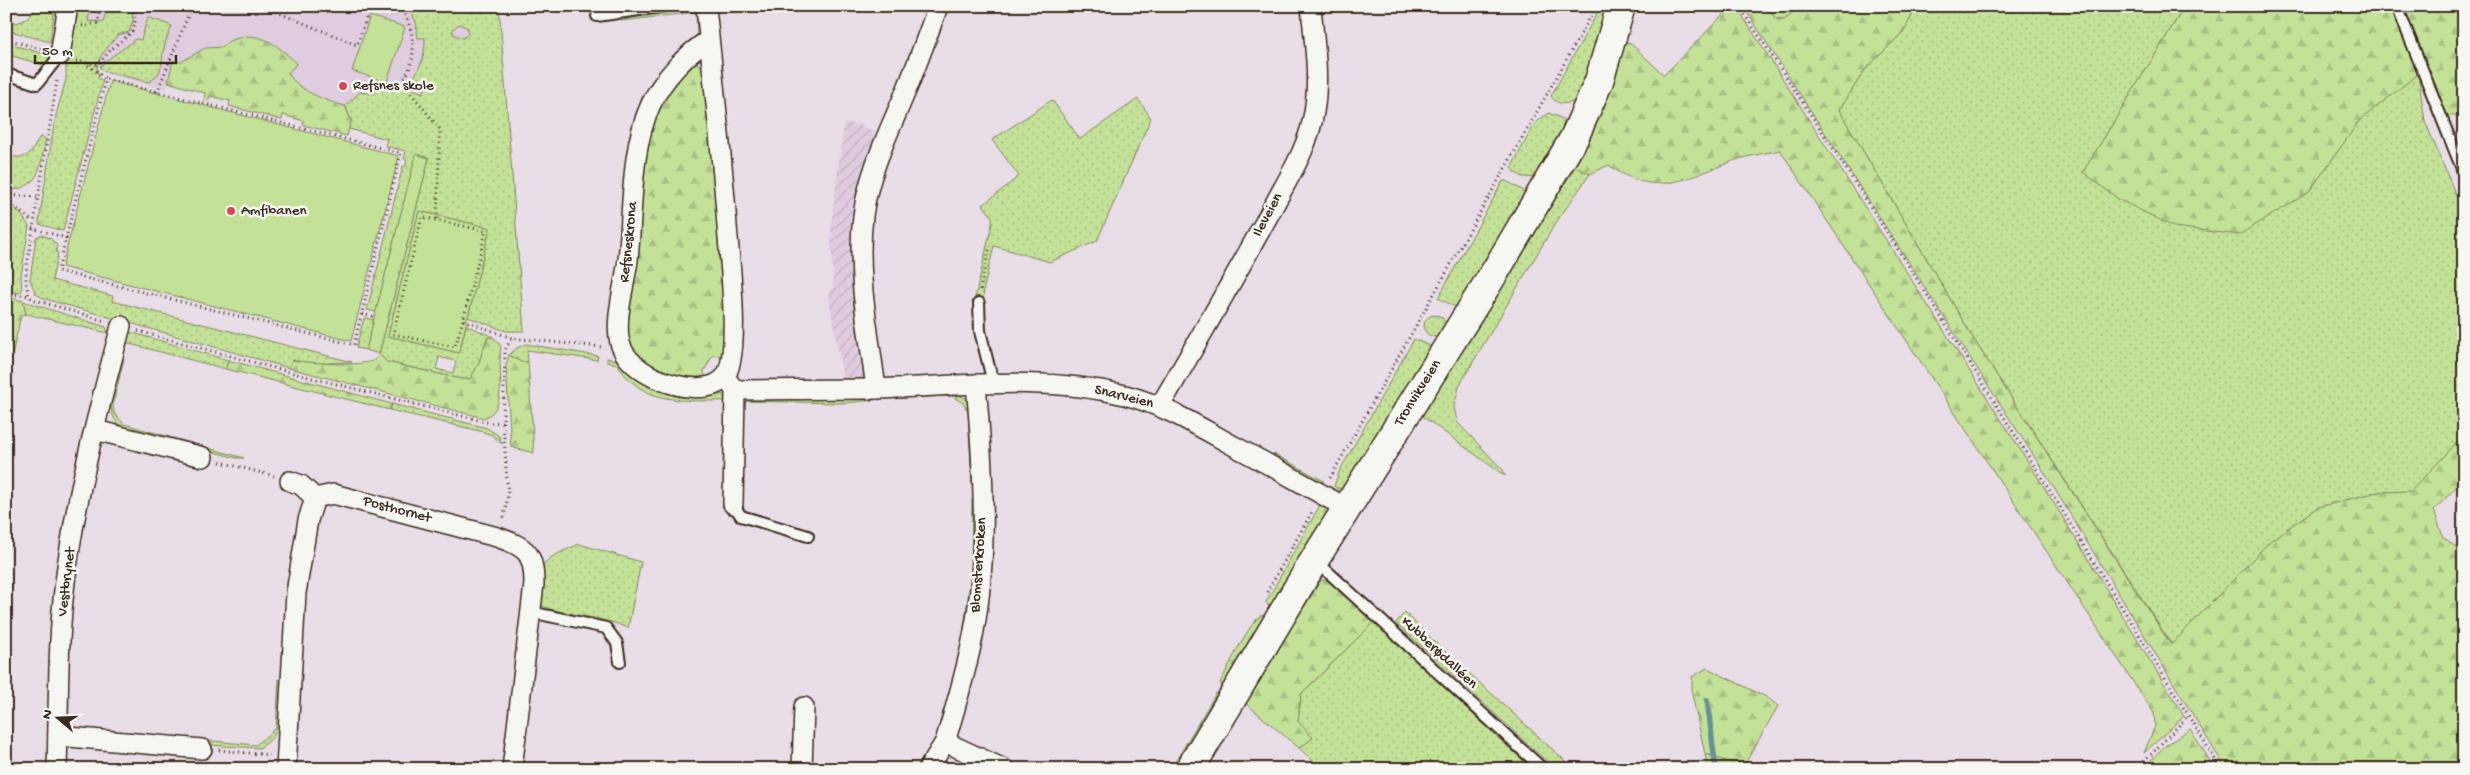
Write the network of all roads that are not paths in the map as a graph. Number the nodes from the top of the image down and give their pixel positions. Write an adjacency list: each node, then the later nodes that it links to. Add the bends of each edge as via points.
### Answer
1 (68, 6): 10 (street)
2 (667, 6): 8 (lane)
3 (706, 6): 9 (street)
4 (938, 6): 17 (street, via 874,168 863,215 863,307)
5 (1311, 6): 18 (street, Ileveien, via 1317,72 1309,134 1258,236)
6 (1620, 6): 24 (street, Tronvikveien, via 1599,81 1574,138 1496,270)
7 (2397, 6): 12 (lane)
8 (597, 16)
9 (709, 40): 16 (street, via 734,326); 16 (street, Refsneskrona, via 698,47 666,81 651,103 643,124 618,331 622,349 632,362 657,380 701,388)
10 (60, 54): 11 (lane, via 37,84)
11 (6, 74)
12 (2464, 174)
13 (979, 303): 15 (lane)
14 (121, 326): 19 (street, Vestbrynet)
15 (984, 383): 17 (street, Snarveien); 18 (street, Snarveien, via 1071,386); 31 (street, Blomsterkroken, via 979,594 965,672)
16 (730, 384): 17 (street, Snarveien); 23 (street)
17 (876, 389)
18 (1160, 406): 24 (street, Snarveien)
19 (95, 430): 20 (street); 30 (street, Vestbrynet, via 82,481 65,584)
20 (203, 457)
21 (290, 481): 22 (street, via 301,485)
22 (315, 498): 27 (street, Posthornet, via 345,495 519,545 532,559 534,584); 33 (street, via 308,520 296,594)
23 (733, 504): 25 (lane, via 741,516)
24 (1346, 508): 26 (street, Tronvikveien)
25 (808, 536)
26 (1314, 560): 39 (street, Tronvikveien); 40 (lane, Kubberødalléen)
27 (530, 612): 28 (lane, via 606,628 617,643); 35 (street, Posthornet)
28 (620, 662)
29 (804, 707): 36 (street)
30 (58, 736): 32 (street); 34 (street, Vestbrynet)
31 (945, 742): 37 (street, Blomsterkroken); 38 (street)
32 (202, 748)
33 (286, 762)
34 (57, 769)
35 (512, 769)
36 (802, 769)
37 (928, 769)
38 (1004, 769)
39 (1190, 769)
40 (1543, 769)

